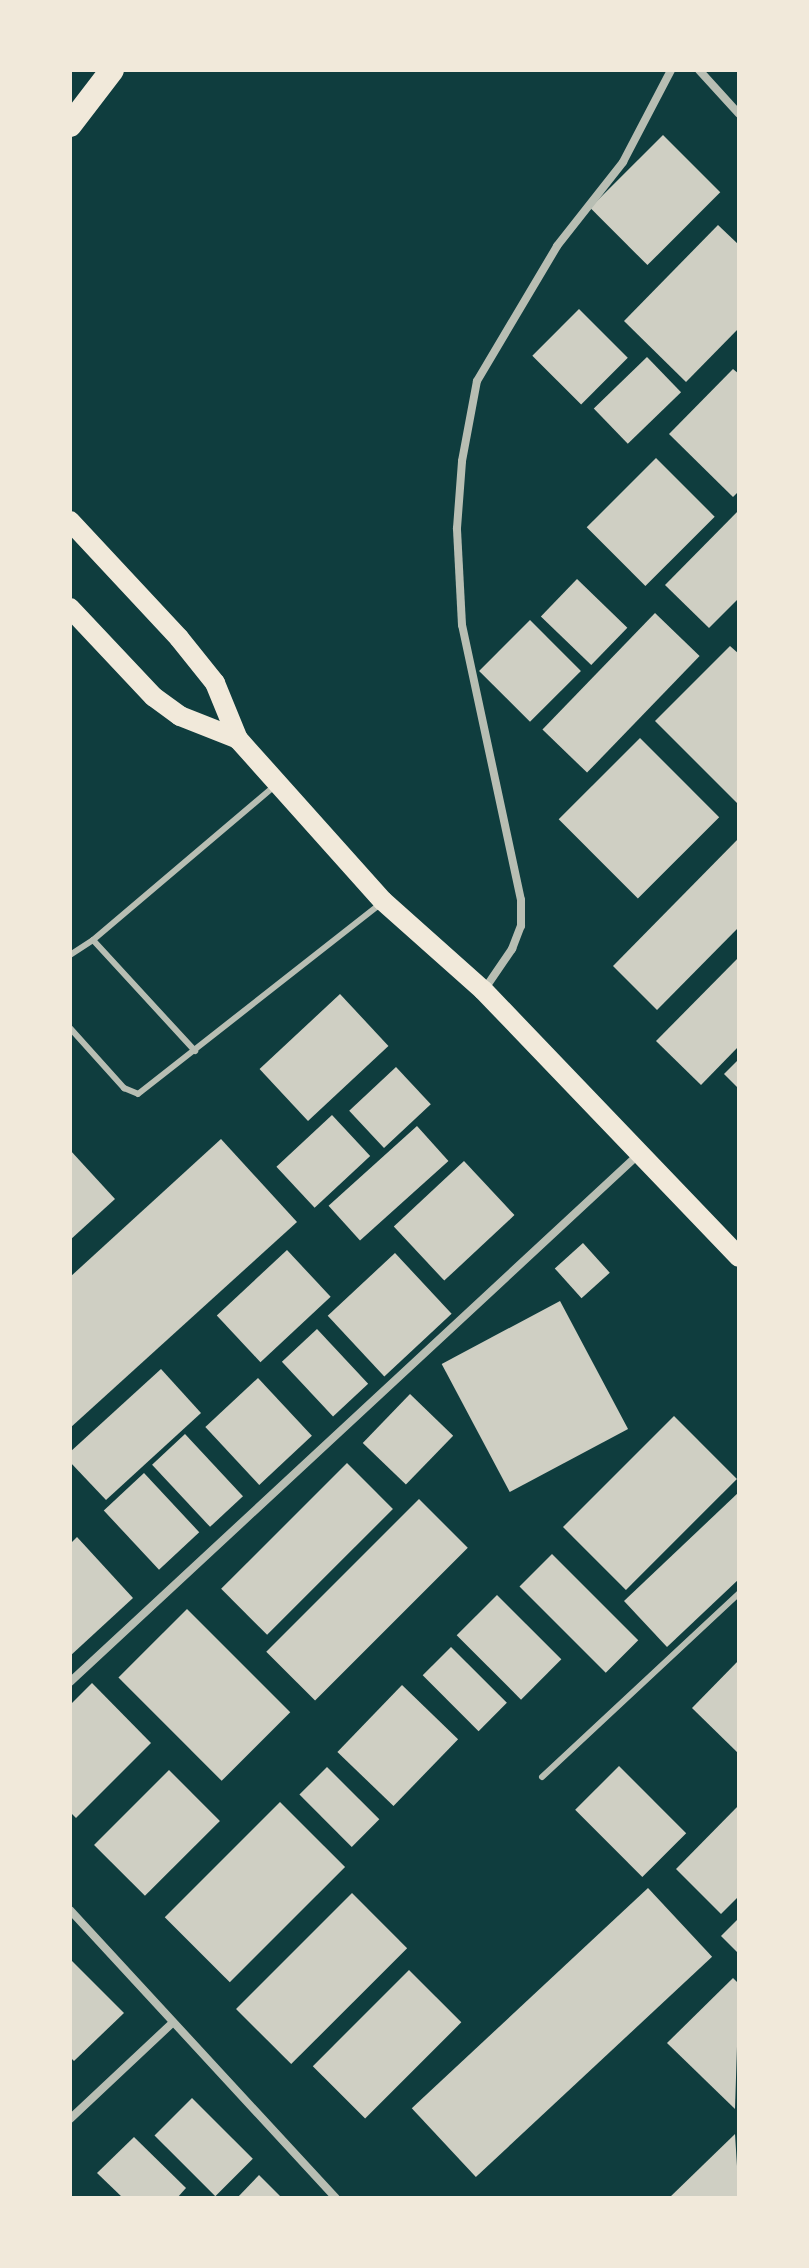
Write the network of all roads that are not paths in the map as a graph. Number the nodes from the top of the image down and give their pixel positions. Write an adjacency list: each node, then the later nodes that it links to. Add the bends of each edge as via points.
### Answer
1 (112, 70): 5 (highway)
2 (671, 70): 13 (street, via 623,162 557,246 477,381 462,461 457,528 462,625 521,900 521,926 512,949)
3 (699, 70): 4 (street)
4 (739, 114)
5 (70, 125)
6 (70, 521): 8 (main road, via 215,683)
7 (70, 608): 8 (main road, via 154,697 180,716)
8 (238, 739): 9 (main road)
9 (278, 783): 10 (main road); 11 (lane)
10 (383, 901): 13 (main road); 15 (lane)
11 (93, 940): 12 (lane); 15 (lane)
12 (70, 955)
13 (483, 990): 16 (main road)
14 (70, 1028): 15 (lane, via 129,1093 138,1094)
15 (195, 1051)
16 (640, 1153): 17 (main road); 19 (street)
17 (739, 1257)
18 (739, 1593): 20 (lane)
19 (70, 1682)
20 (542, 1777)
21 (70, 1910): 22 (street)
22 (171, 2024): 23 (street); 24 (street)
23 (70, 2119)
24 (336, 2198)

